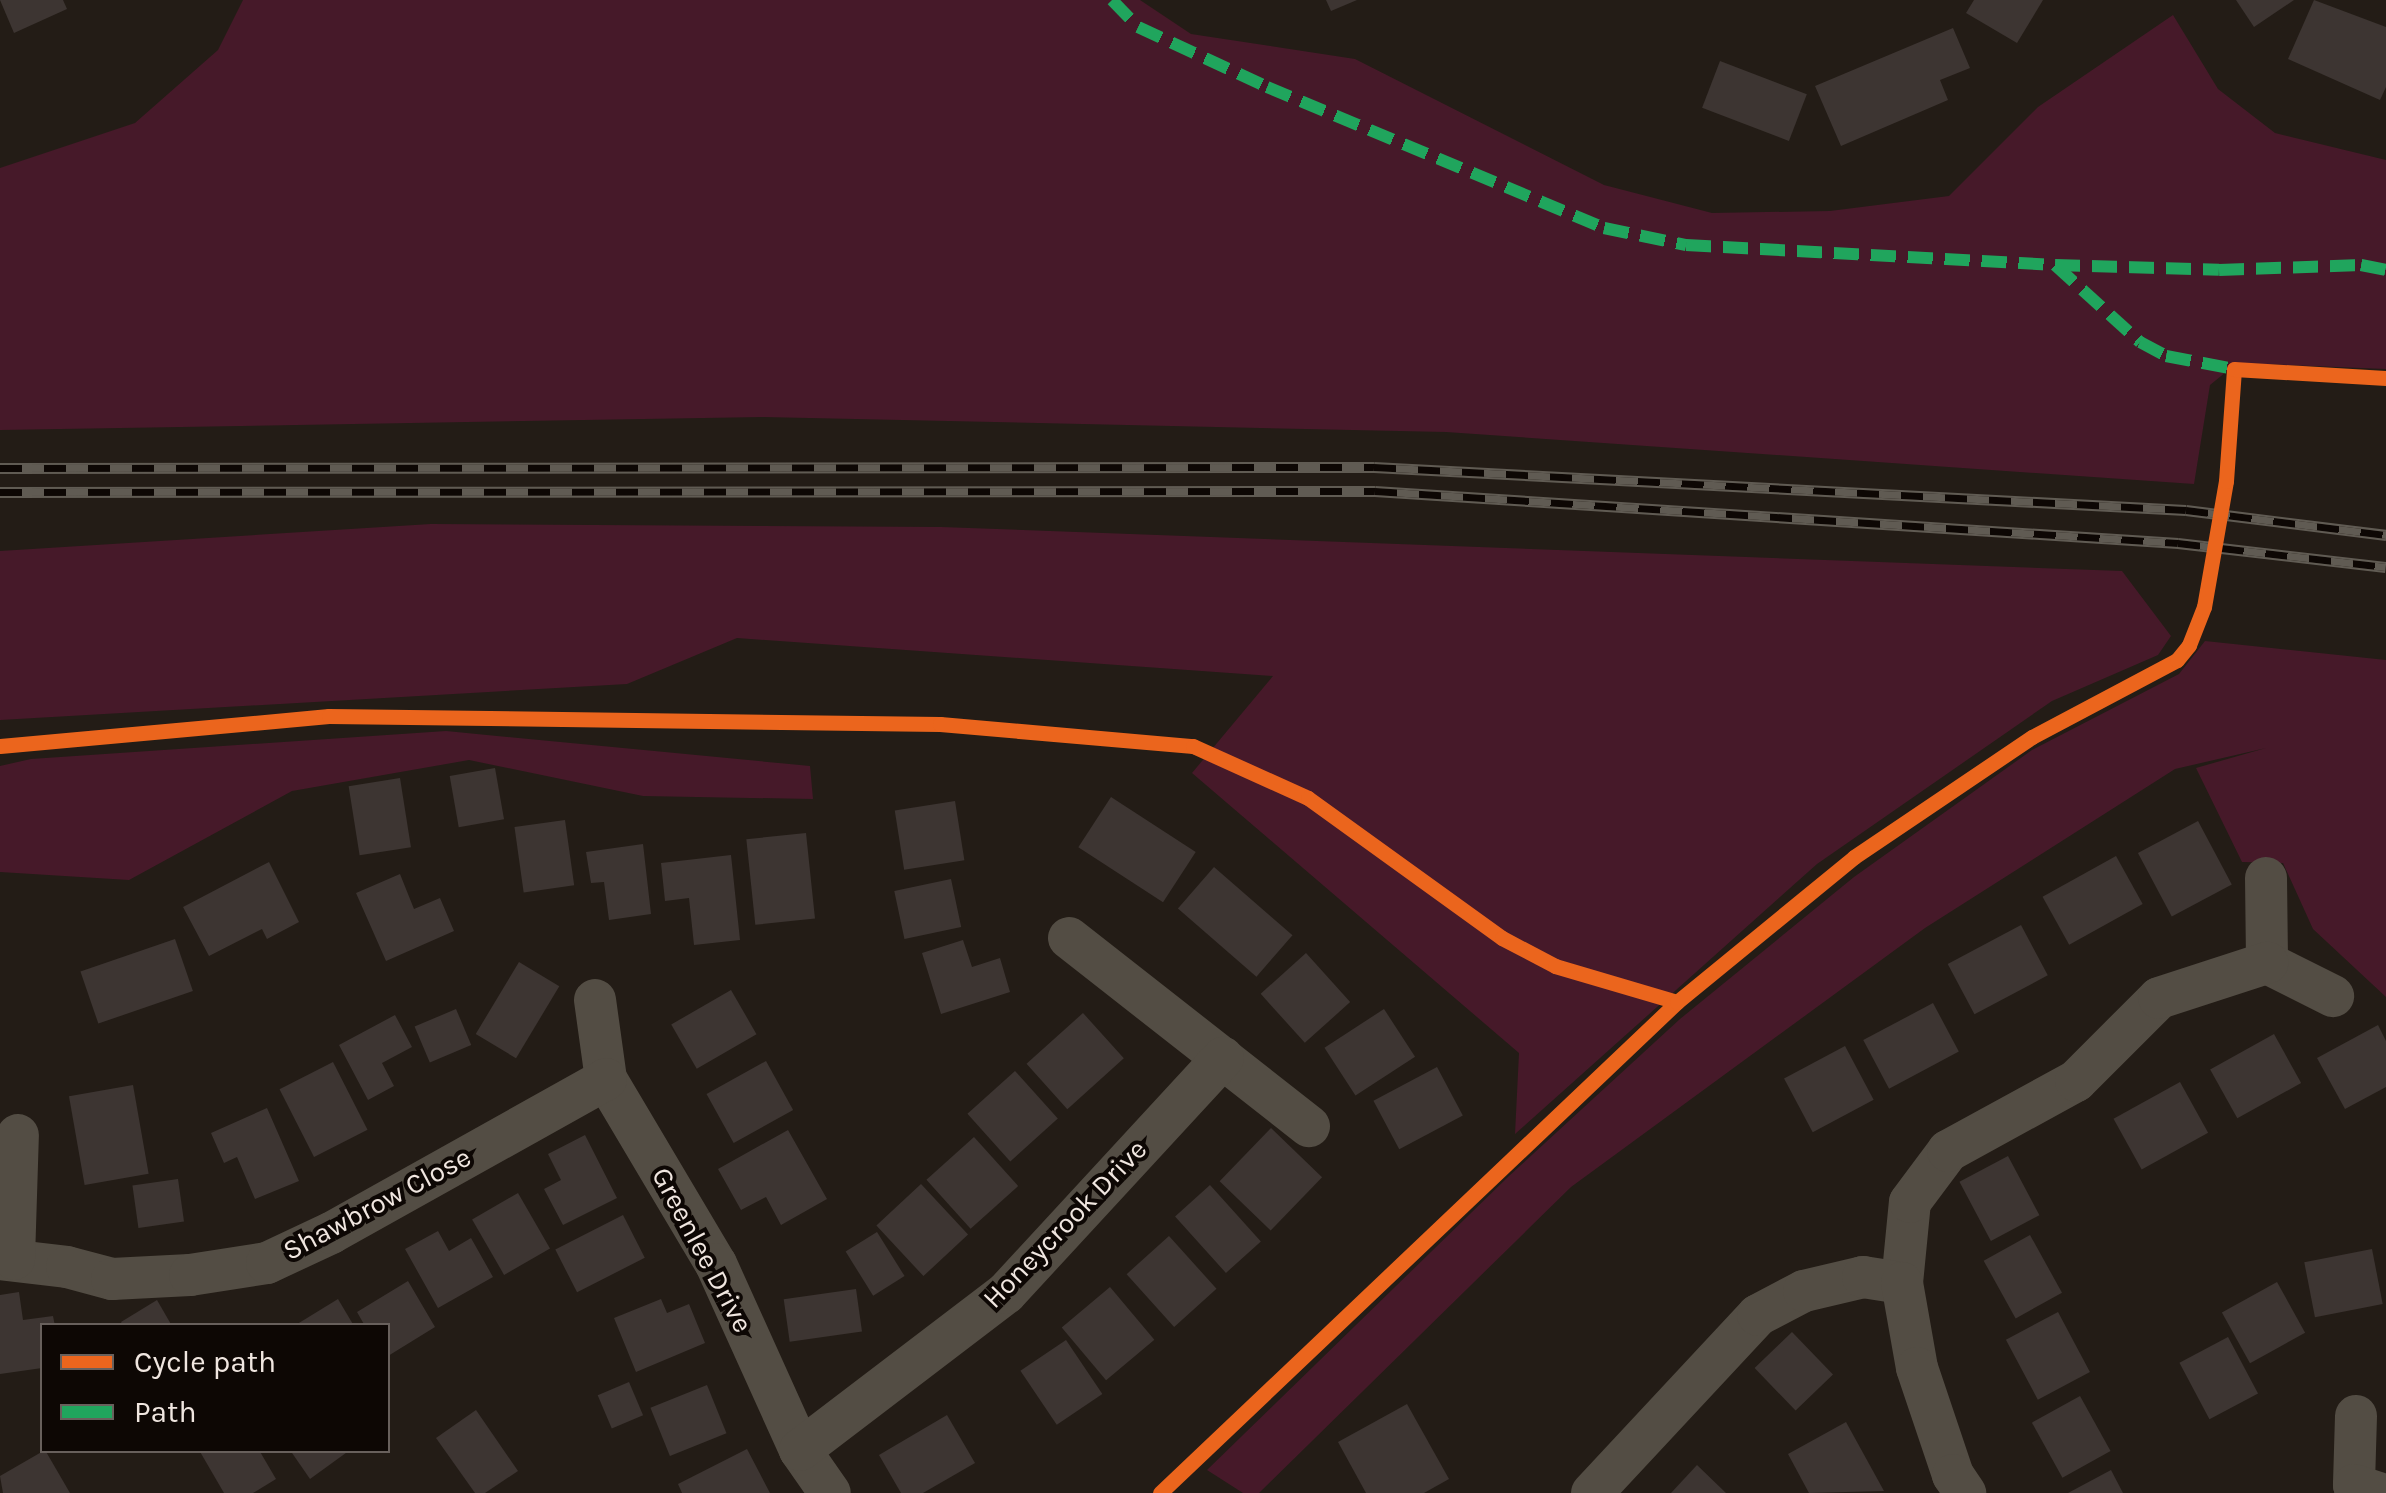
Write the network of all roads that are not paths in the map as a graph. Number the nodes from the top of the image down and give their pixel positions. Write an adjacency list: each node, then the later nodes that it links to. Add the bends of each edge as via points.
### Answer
1 (2266, 878): 3 (street)
2 (1069, 938): 6 (street)
3 (2267, 962): 4 (street); 11 (street, via 2159,998 2076,1081 1948,1151 1910,1202)
4 (2333, 996)
5 (595, 1000): 7 (street, Greenlee Drive)
6 (1222, 1058): 8 (street); 13 (street, Honeycrook Drive, via 1006,1292)
7 (606, 1079): 10 (street, Shawbrow Close, via 267,1264 112,1279); 13 (street, Greenlee Drive, via 716,1264)
8 (1309, 1126)
9 (18, 1135): 10 (street, Shawbrow Close)
10 (7, 1259)
11 (1902, 1283): 16 (street, via 1849,1280 1804,1290 1758,1315); 17 (street, via 1917,1368)
12 (2356, 1416): 14 (street)
13 (800, 1450): 15 (street, Greenlee Drive)
14 (2355, 1490)
15 (830, 1493)
16 (1592, 1493)
17 (1966, 1493)

